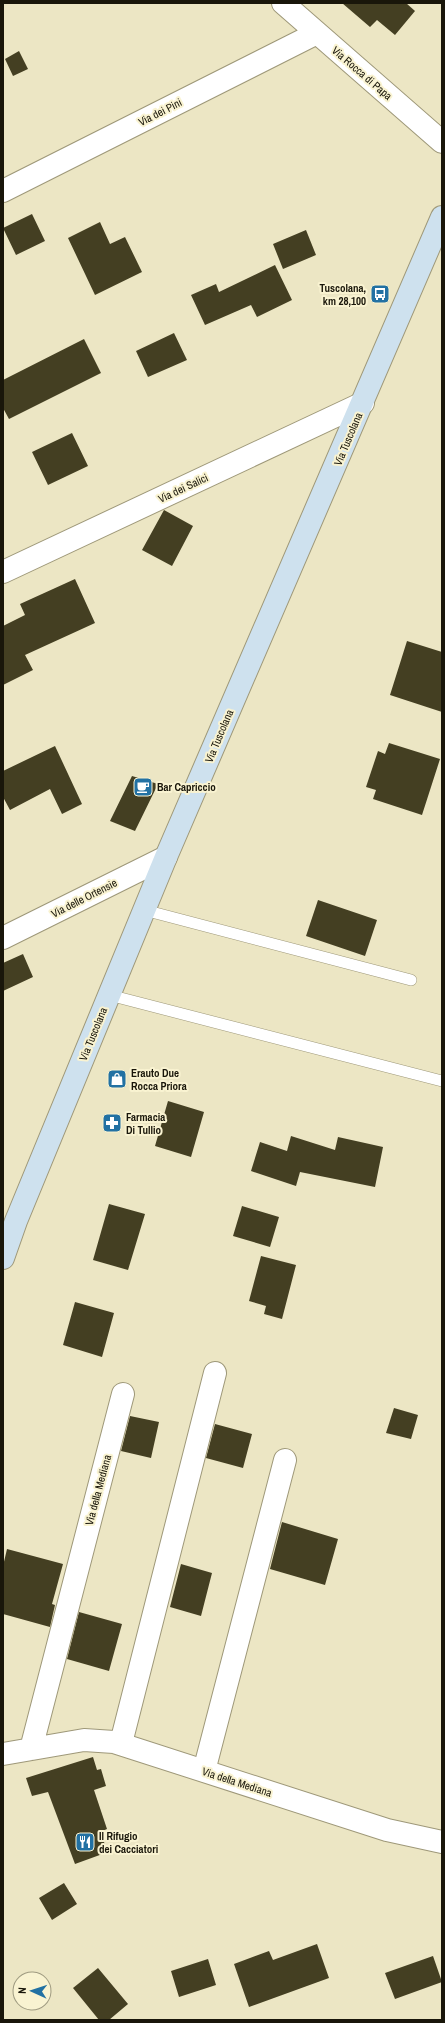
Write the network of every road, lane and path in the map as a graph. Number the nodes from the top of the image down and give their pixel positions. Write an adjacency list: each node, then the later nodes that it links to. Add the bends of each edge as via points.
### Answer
1 (283, 3): 2 (street, Via Rocca di Papa)
2 (317, 33): 3 (street, Via Rocca di Papa); 4 (street, Via dei Pini)
3 (442, 142)
4 (3, 191)
5 (442, 217): 6 (main road, Via Tuscolana)
6 (363, 403): 7 (street, Via dei Salici); 8 (main road, Via Tuscolana)
7 (3, 572)
8 (166, 857): 9 (main road, Via Tuscolana); 10 (street, Via delle Ortensie)
9 (144, 910): 11 (lane); 12 (main road, Via Tuscolana)
10 (3, 938)
11 (411, 980)
12 (109, 995): 13 (lane); 14 (main road, Via Tuscolana)
13 (442, 1081)
14 (3, 1258)
15 (215, 1373): 18 (street)
16 (123, 1394): 19 (street, Via della Mediana)
17 (285, 1460): 21 (street)
18 (121, 1743): 19 (street, Via della Mediana, via 93,1739); 21 (street, Via della Mediana)
19 (31, 1749): 20 (street, Via della Mediana)
20 (3, 1754)
21 (204, 1771): 22 (street, Via della Mediana, via 386,1830)
22 (442, 1842)

